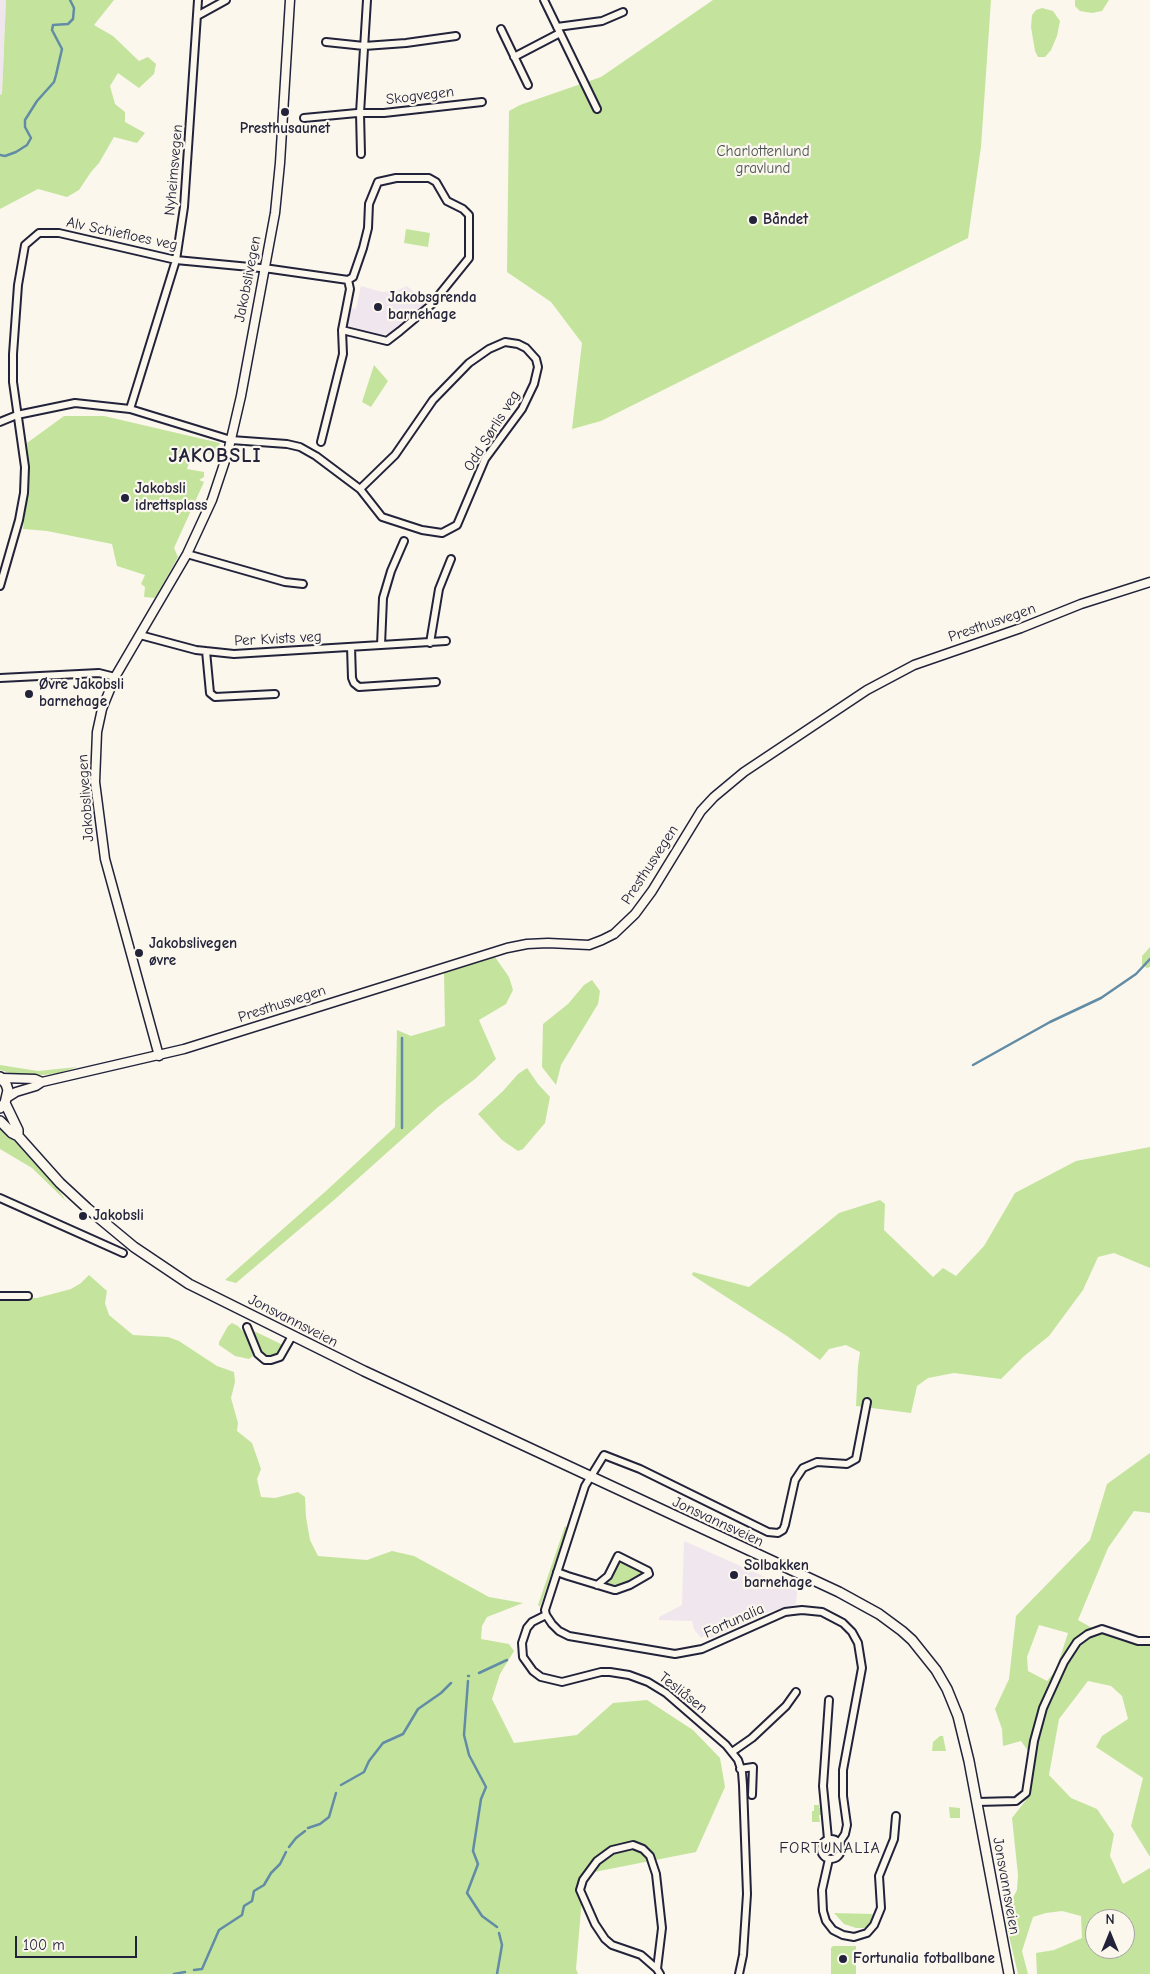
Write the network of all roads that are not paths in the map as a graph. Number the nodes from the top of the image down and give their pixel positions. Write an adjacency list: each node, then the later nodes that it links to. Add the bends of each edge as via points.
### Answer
1 (198, 0): 7 (street, Nyheimsvegen)
2 (226, 0): 7 (street)
3 (290, 0): 21 (street, Jakobslivegen, via 277,195)
4 (367, 0): 12 (street)
5 (544, 0): 9 (street)
6 (623, 12): 9 (street, via 602,21)
7 (197, 16): 20 (street, Nyheimsvegen, via 184,207)
8 (501, 29): 13 (street)
9 (559, 30): 13 (street); 16 (street)
10 (456, 36): 12 (street)
11 (326, 42): 12 (street)
12 (364, 46): 17 (street)
13 (514, 57): 14 (street)
14 (528, 85)
15 (482, 102): 17 (street, Skogvegen)
16 (596, 109)
17 (360, 113): 18 (street, Skogvegen); 19 (street)
18 (304, 118)
19 (361, 154)
20 (176, 260): 21 (street, Alv Schiefloes veg); 24 (street, Nyheimsvegen); 25 (street, Alv Schiefloes veg, via 58,233 39,233 25,245 18,285 13,354)
21 (264, 268): 22 (street, Alv Schiefloes veg); 27 (street, Jakobslivegen)
22 (348, 280): 23 (street, via 350,289); 23 (street, via 363,248 369,204 378,182 396,178 429,178 436,182 447,202 469,215 469,258 431,305 387,340)
23 (342, 330): 28 (street, via 343,354)
24 (130, 409): 25 (street, Odd Sørlis veg, via 75,403); 27 (street, Odd Sørlis veg)
25 (17, 415): 26 (street, Odd Sørlis veg); 35 (street, Alv Schiefloes veg, via 25,467 24,493)
26 (0, 422)
27 (232, 440): 29 (street, Odd Sørlis veg, via 300,447); 31 (street, Jakobslivegen, via 212,500)
28 (321, 442)
29 (360, 489): 29 (street, Odd Sørlis veg, via 382,517 432,533 442,533 457,525 486,459 522,409 534,384 538,367 536,359 526,348 506,342 489,348 469,363 433,400 394,455)
30 (404, 541): 39 (street, via 383,598)
31 (187, 554): 34 (street, via 285,582); 36 (street, Jakobslivegen)
32 (451, 559): 38 (street, via 439,589)
33 (1150, 582): 46 (street, Presthusvegen, via 914,665 867,690 744,772 714,797 701,811 635,914 614,934 602,940 589,945 548,943 506,948)
34 (303, 584)
35 (0, 586)
36 (140, 635): 41 (street, Per Kvists veg); 42 (street, Jakobslivegen)
37 (446, 641): 38 (street, Per Kvists veg)
38 (430, 643): 39 (street, Per Kvists veg)
39 (381, 645): 40 (street, Per Kvists veg)
40 (351, 647): 41 (street, Per Kvists veg, via 253,654); 44 (street, via 352,678 359,687)
41 (206, 651): 45 (street, via 210,693 214,697)
42 (114, 676): 43 (street, via 99,673); 46 (street, Jakobslivegen, via 102,710 96,744 95,782 101,836)
43 (0, 678)
44 (436, 682)
45 (275, 694)
46 (158, 1056): 48 (street, Presthusvegen)
47 (1, 1078): 48 (street, Presthusvegen); 49 (main road, Jonsvannsveien, via 8,1090)
48 (42, 1082): 49 (street, Presthusvegen, via 16,1092)
49 (4, 1103): 51 (main road, Jonsvannsveien)
50 (0, 1121): 51 (main road, Jonsvannsveien)
51 (18, 1136): 57 (main road, Jonsvannsveien, via 60,1183 134,1247 189,1284)
52 (0, 1198): 53 (street)
53 (123, 1254)
54 (0, 1296): 55 (street)
55 (28, 1296)
56 (247, 1327): 57 (street, via 258,1354 265,1360 280,1357)
57 (292, 1336): 59 (main road, Jonsvannsveien)
58 (867, 1402): 59 (street, Jonsvannsveien, via 856,1459 847,1464 822,1462 803,1468 793,1486 786,1525 778,1533 768,1532 611,1457 604,1455)
59 (590, 1477): 60 (street); 69 (main road, Jonsvannsveien, via 846,1596 902,1631 928,1658 948,1688 963,1732)
60 (557, 1572): 61 (street); 62 (street, via 546,1605)
61 (597, 1585): 61 (street, via 619,1590 649,1574 618,1556 608,1576)
62 (546, 1616): 66 (street, Tesliåsen, via 536,1619 527,1628 521,1649 527,1665 541,1677 562,1682 610,1672 648,1682 666,1693); 72 (street, Fortunalia, via 569,1636 674,1654 702,1649 793,1610 822,1612 843,1622 858,1644 862,1668 843,1770 847,1825)
63 (1150, 1641): 69 (street, via 1138,1641 1102,1629 1077,1642 1064,1662 1044,1708 1034,1741 1026,1793 1016,1801)
64 (796, 1692): 66 (street, via 752,1738)
65 (829, 1700): 71 (street, Fortunalia, via 823,1786)
66 (732, 1752): 67 (street, Tesliåsen)
67 (740, 1768): 68 (street, Tesliåsen, via 753,1768); 75 (street, Tesliåsen, via 747,1894 744,1955)
68 (752, 1795)
69 (977, 1802): 76 (main road, Jonsvannsveien)
70 (896, 1816): 73 (street, Fortunalia, via 894,1839 879,1876 881,1908 867,1933 854,1937 843,1935 826,1921 822,1890)
71 (828, 1839): 72 (street); 73 (street, Fortunalia, via 821,1850)
72 (839, 1843): 73 (street, Fortunalia, via 841,1850 838,1856)
73 (829, 1859)
74 (659, 1971): 74 (street, via 662,1928 656,1874 650,1856 633,1845 612,1850 597,1861 580,1890 594,1924 609,1943 641,1955)
75 (739, 1974)
76 (1009, 1974)

